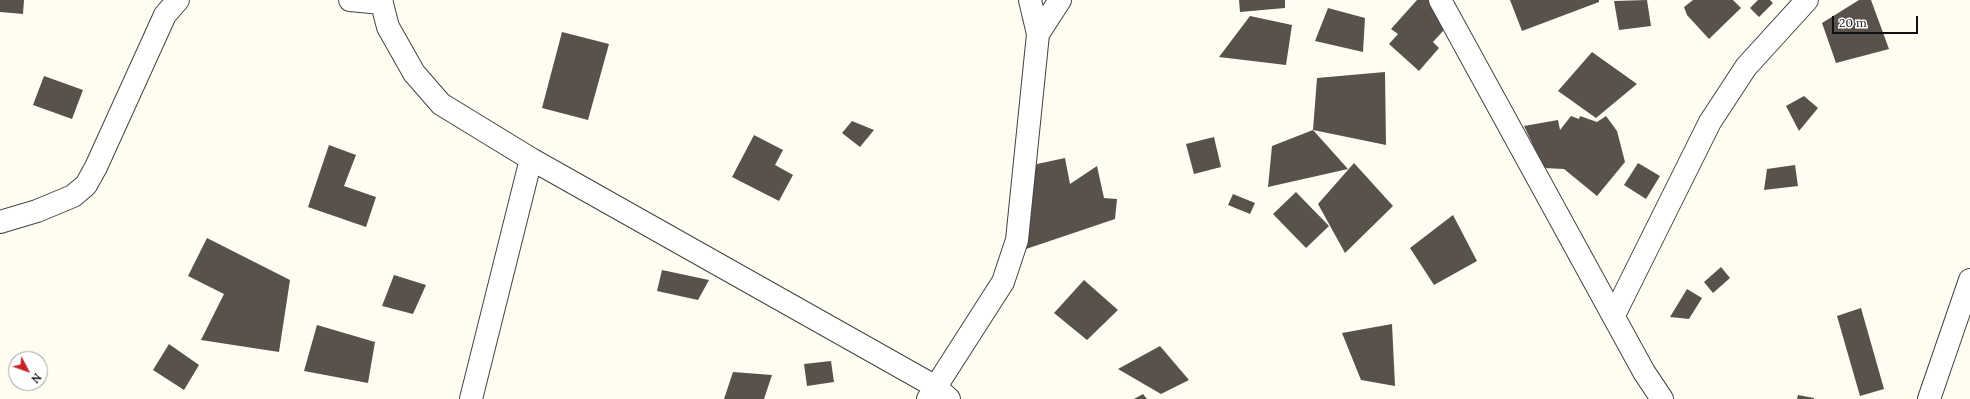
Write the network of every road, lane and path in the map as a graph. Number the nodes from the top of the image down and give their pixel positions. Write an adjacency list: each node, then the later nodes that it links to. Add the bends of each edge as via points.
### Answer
1 (178, 0): 10 (street, via 165,14 86,185 73,196 37,211)
2 (350, 0): 7 (street)
3 (1030, 0): 8 (street)
4 (1060, 0): 8 (street)
5 (1440, 0): 12 (street)
6 (1807, 0): 12 (street, via 1746,67 1710,122)
7 (381, 1): 9 (street, via 388,27 414,73 441,104)
8 (1038, 34): 13 (street, via 1017,240 1003,282)
9 (531, 159): 13 (street); 14 (street)
10 (0, 222)
11 (1970, 280): 16 (street)
12 (1614, 315): 15 (street, via 1644,372)
13 (938, 395)
14 (471, 399)
15 (1662, 399)
16 (1929, 399)

